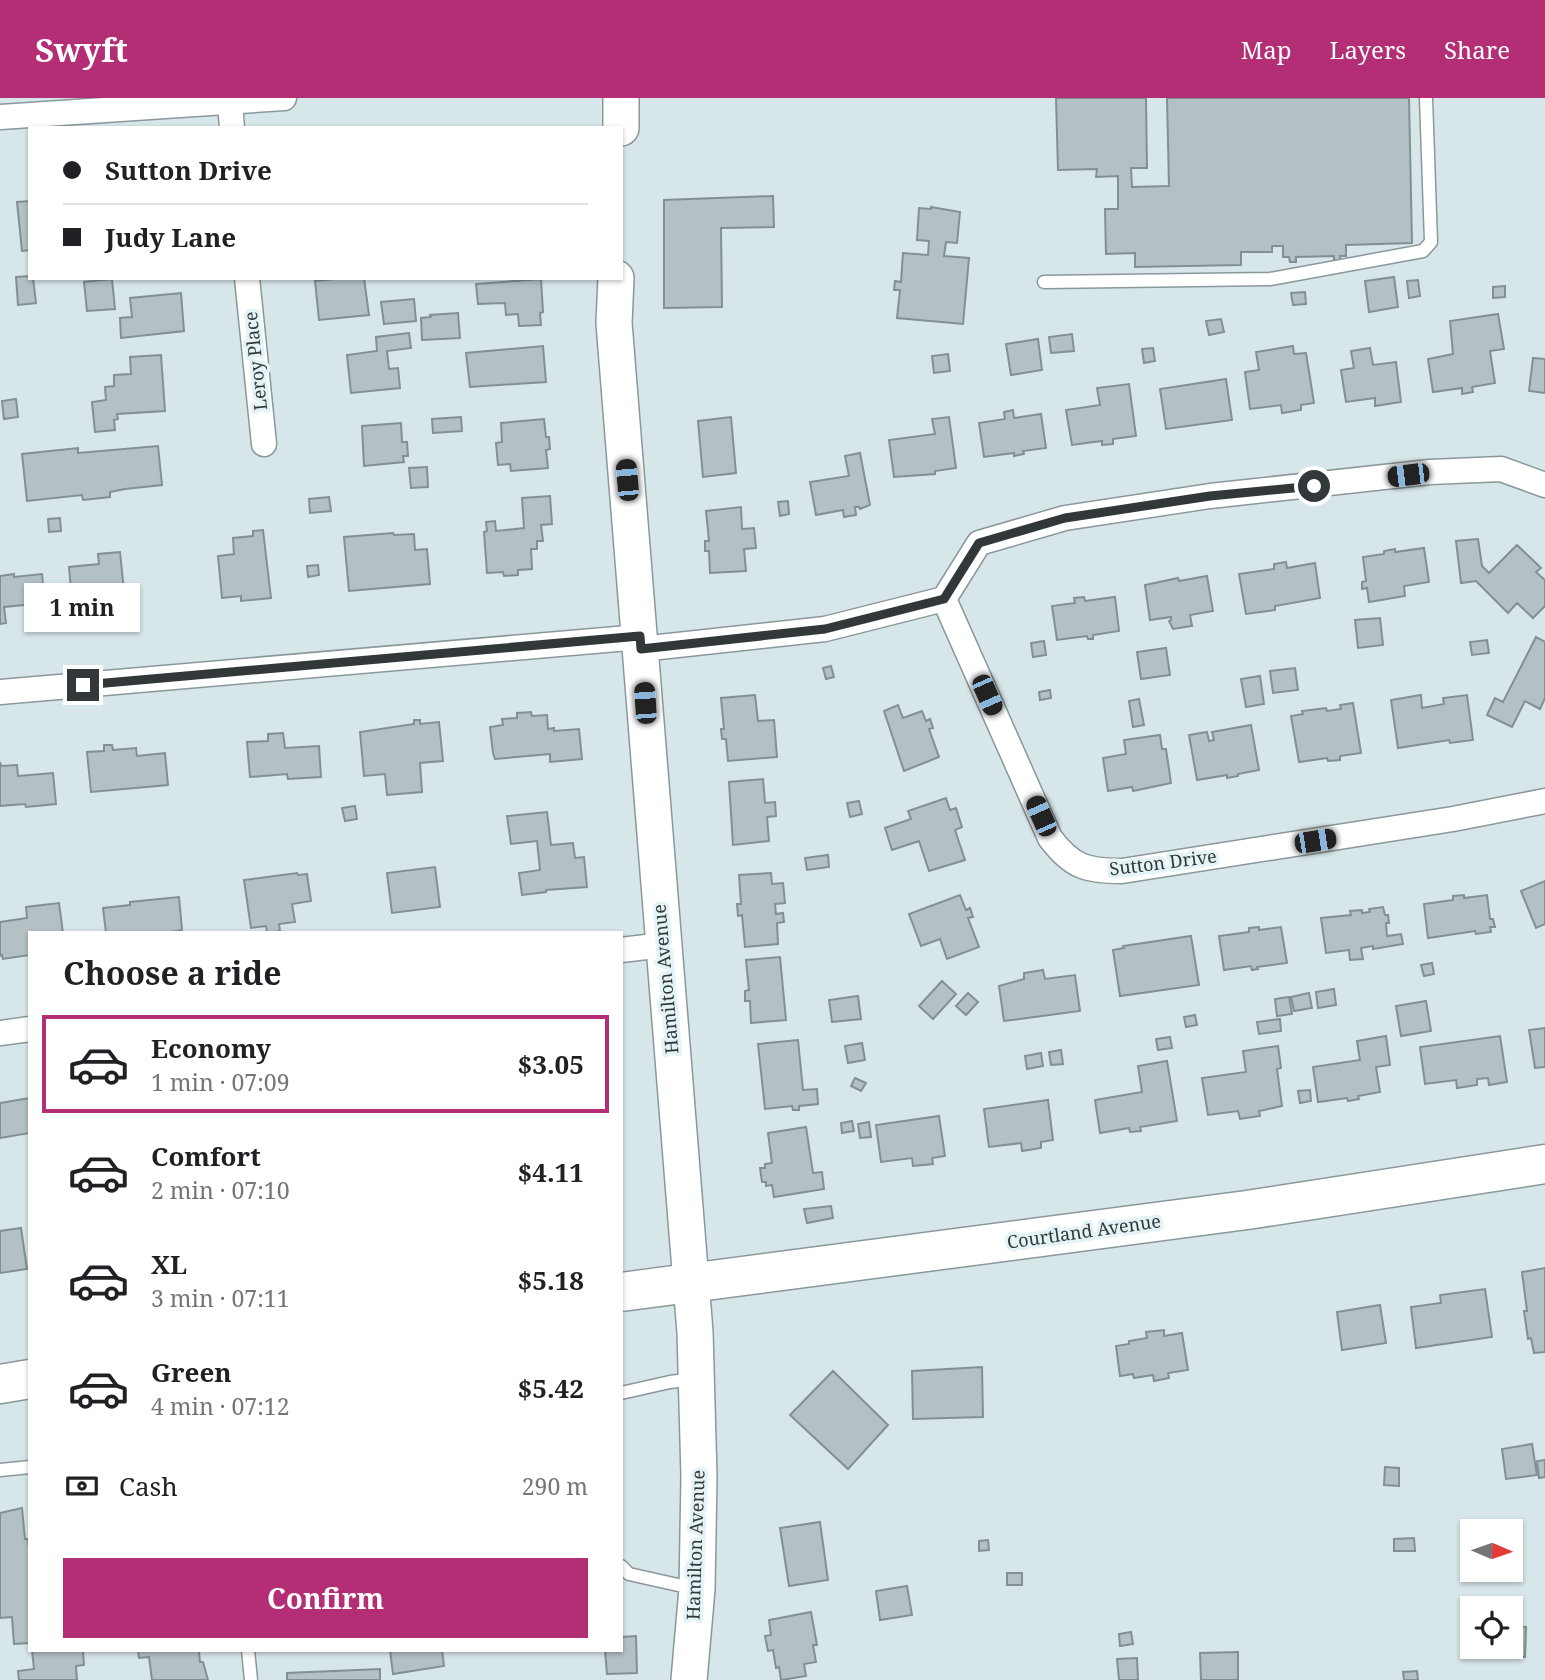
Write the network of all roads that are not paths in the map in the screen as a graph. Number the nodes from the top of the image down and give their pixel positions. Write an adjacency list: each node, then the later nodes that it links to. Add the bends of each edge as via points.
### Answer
1 (284, 98): 4 (street)
2 (621, 98): 7 (street)
3 (1426, 98): 10 (lane, via 1431,242 1423,251 1270,279)
4 (230, 103): 5 (street); 6 (street)
5 (0, 117)
6 (232, 126)
7 (621, 126)
8 (247, 280): 11 (street, Leroy Place)
9 (616, 280): 14 (street, Hamilton Avenue, via 614,323)
10 (1044, 282)
11 (264, 444)
12 (1545, 485): 13 (street, via 1502,469 1430,472 1210,496 1065,518 979,543)
13 (944, 599): 14 (street, via 825,629); 16 (street, Sutton Drive, via 1050,838 1077,866 1122,871)
14 (640, 643): 15 (street); 17 (street, Hamilton Avenue)
15 (0, 692)
16 (1545, 801)
17 (663, 945): 18 (street); 22 (street, Hamilton Avenue)
18 (623, 950)
19 (28, 1029): 20 (street)
20 (0, 1033)
21 (1545, 1164): 22 (main road, Courtland Avenue, via 1247,1210)
22 (692, 1283): 23 (main road, Courtland Avenue); 24 (street, Hamilton Avenue)
23 (623, 1292)
24 (697, 1378): 27 (lane); 31 (street, Hamilton Avenue)
25 (28, 1379): 26 (main road)
26 (0, 1384)
27 (623, 1393)
28 (28, 1467): 29 (lane)
29 (0, 1470)
30 (623, 1568): 31 (lane, via 629,1574)
31 (697, 1589): 34 (street, Hamilton Avenue)
32 (248, 1652): 33 (lane)
33 (251, 1680)
34 (689, 1680)

